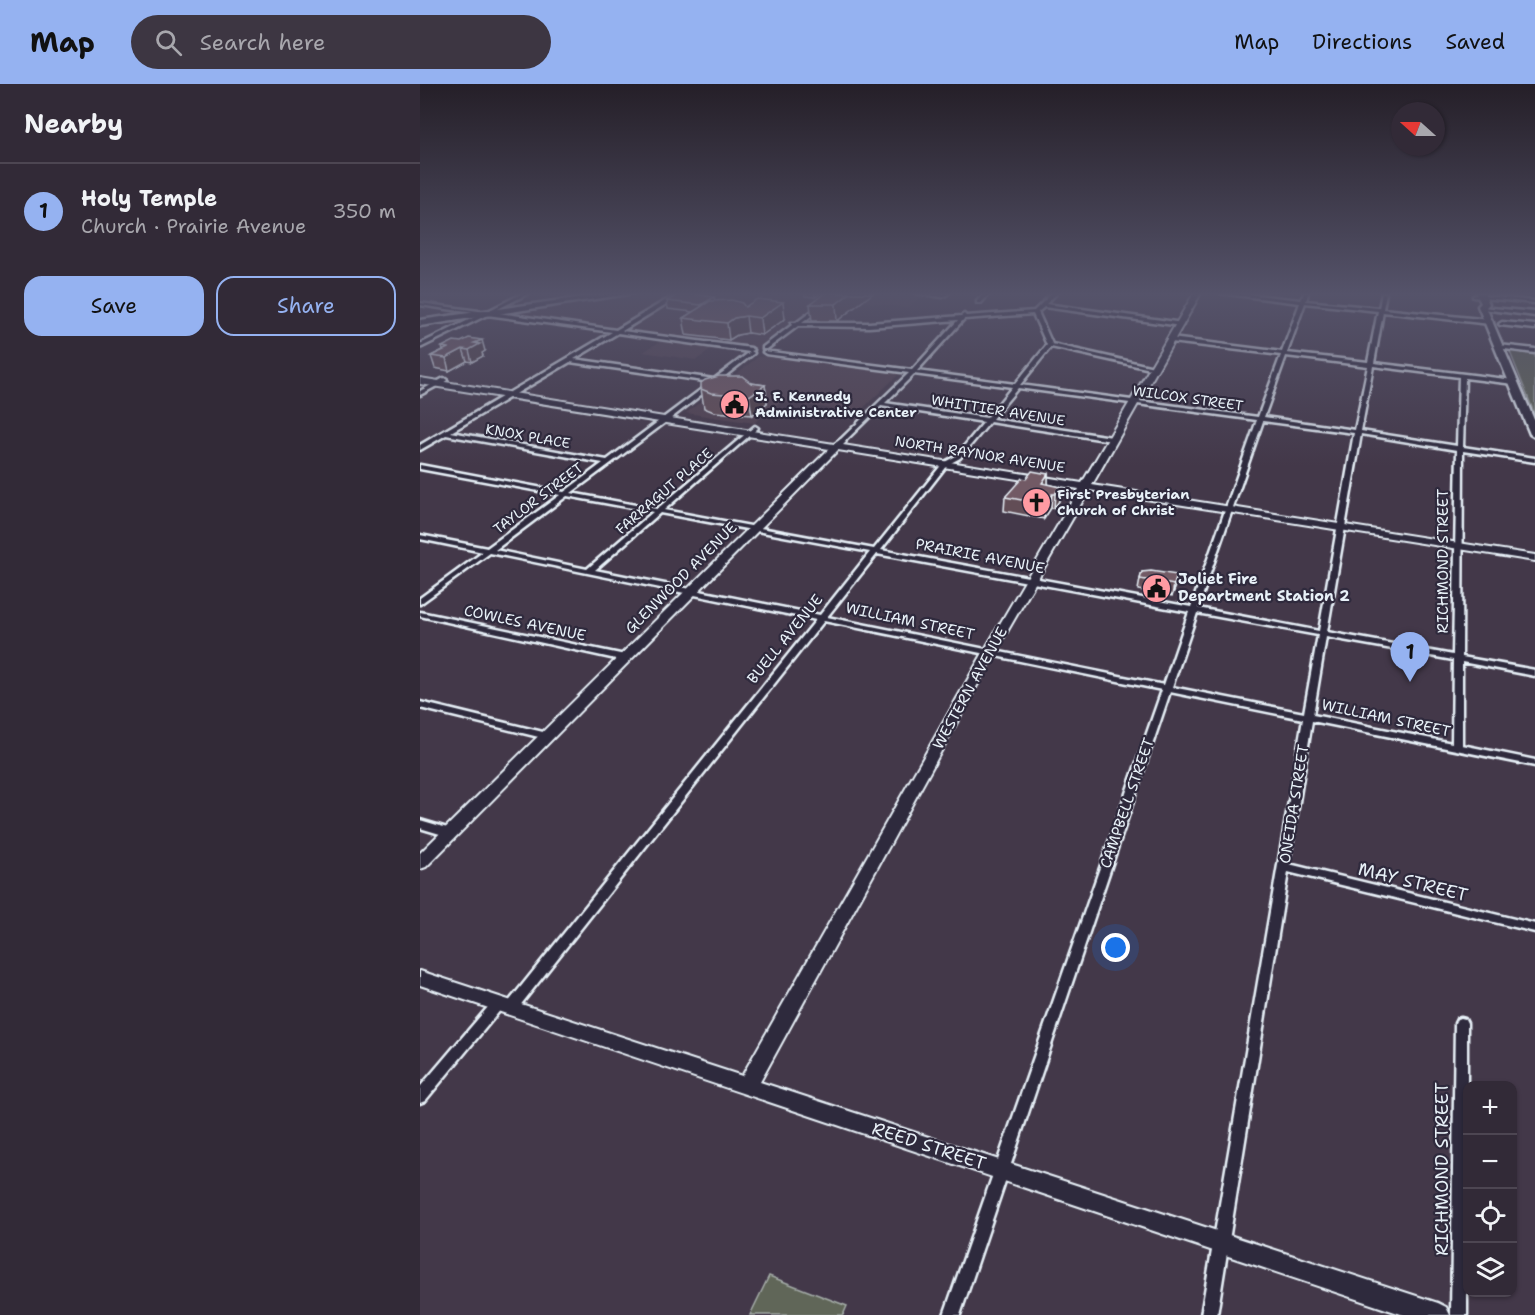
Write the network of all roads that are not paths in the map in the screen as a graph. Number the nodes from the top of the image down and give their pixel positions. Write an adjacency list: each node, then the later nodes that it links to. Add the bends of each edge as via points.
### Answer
1 (585, 350): 16 (street)
2 (747, 350): 14 (street)
3 (758, 350): 14 (street, WILCOX STREET)
4 (763, 350): 30 (street, TAYLOR STREET)
5 (766, 350): 19 (street, WILCOX STREET)
6 (933, 350): 19 (street, GLENWOOD AVENUE)
7 (1046, 350): 25 (street, BUELL AVENUE)
8 (1075, 350): 18 (street)
9 (1165, 350): 18 (street, WESTERN AVENUE)
10 (1256, 350): 15 (street)
11 (1286, 350): 15 (street, CAMPBELL STREET)
12 (1374, 350): 17 (street, ONEIDA STREET)
13 (1500, 350): 24 (main road)
14 (751, 351): 22 (street, TAYLOR STREET)
15 (1285, 354): 17 (street); 31 (street, CAMPBELL STREET)
16 (569, 360): 22 (street); 27 (street)
17 (1371, 365): 20 (street); 34 (street, ONEIDA STREET)
18 (1155, 368): 28 (street, WESTERN AVENUE)
19 (913, 372): 25 (street, WILCOX STREET); 29 (street, GLENWOOD AVENUE)
20 (1462, 376): 24 (street); 39 (street, RICHMOND STREET)
21 (420, 379): 23 (street, NORTH RAYNOR AVENUE)
22 (716, 381): 30 (street, TAYLOR STREET)
23 (441, 382): 26 (street); 27 (street, NORTH RAYNOR AVENUE)
24 (1514, 382): 36 (main road)
25 (1017, 386): 28 (street, WILCOX STREET); 32 (street, BUELL AVENUE)
26 (420, 393)
27 (513, 393): 30 (street, NORTH RAYNOR AVENUE); 35 (street)
28 (1134, 402): 31 (street, WILCOX STREET); 37 (street, WESTERN AVENUE)
29 (880, 404): 32 (street, WHITTIER AVENUE); 38 (street, GLENWOOD AVENUE)
30 (669, 417): 33 (street, NORTH RAYNOR AVENUE); 42 (street, TAYLOR STREET)
31 (1261, 420): 34 (street, WILCOX STREET); 47 (street, CAMPBELL STREET)
32 (988, 421): 37 (street, WHITTIER AVENUE); 43 (street, BUELL AVENUE, via 958,457)
33 (753, 431): 38 (street, NORTH RAYNOR AVENUE); 48 (street, FARRAGUT PLACE)
34 (1358, 432): 39 (street, WILCOX STREET); 49 (street, ONEIDA STREET)
35 (445, 434): 40 (street); 42 (street, KNOX PLACE)
36 (1535, 434)
37 (1112, 439): 45 (street, WESTERN AVENUE)
38 (839, 444): 43 (street, NORTH RAYNOR AVENUE); 50 (street, GLENWOOD AVENUE)
39 (1460, 447): 41 (street, WILCOX STREET); 52 (street, RICHMOND STREET)
40 (420, 448)
41 (1535, 460)
42 (608, 462): 46 (street, TAYLOR STREET)
43 (948, 462): 45 (street, NORTH RAYNOR AVENUE); 54 (street, BUELL AVENUE)
44 (420, 467): 46 (street, PRAIRIE AVENUE)
45 (1086, 484): 47 (street, NORTH RAYNOR AVENUE); 58 (street, WESTERN AVENUE)
46 (565, 494): 48 (street, PRAIRIE AVENUE); 53 (street, TAYLOR STREET)
47 (1229, 507): 49 (street, NORTH RAYNOR AVENUE); 61 (street, CAMPBELL STREET)
48 (658, 511): 50 (street, PRAIRIE AVENUE); 57 (street, FARRAGUT PLACE)
49 (1340, 524): 52 (street, NORTH RAYNOR AVENUE); 64 (street, ONEIDA STREET)
50 (755, 528): 54 (street, PRAIRIE AVENUE); 59 (street, GLENWOOD AVENUE)
51 (420, 537): 53 (street, WILLIAM STREET)
52 (1458, 543): 55 (street, NORTH RAYNOR AVENUE); 56 (street, NORTH RAYNOR AVENUE); 67 (street, RICHMOND STREET)
53 (490, 550): 57 (street, WILLIAM STREET); 60 (street, TAYLOR STREET)
54 (876, 551): 58 (street, PRAIRIE AVENUE); 63 (street, BUELL AVENUE)
55 (1535, 552)
56 (1535, 558)
57 (588, 572): 59 (street, WILLIAM STREET)
58 (1031, 579): 61 (street, PRAIRIE AVENUE); 65 (street, WESTERN AVENUE)
59 (693, 590): 63 (street, WILLIAM STREET); 66 (street, GLENWOOD AVENUE)
60 (420, 602)
61 (1194, 610): 64 (street, PRAIRIE AVENUE); 69 (street, CAMPBELL STREET)
62 (420, 614): 66 (street, COWLES AVENUE)
63 (824, 617): 65 (street, WILLIAM STREET); 81 (street, BUELL AVENUE)
64 (1323, 633): 67 (street, PRAIRIE AVENUE); 71 (street, ONEIDA STREET)
65 (990, 651): 69 (street, WILLIAM STREET); 83 (street, WESTERN AVENUE)
66 (625, 658): 72 (street, GLENWOOD AVENUE)
67 (1459, 659): 68 (street, PRAIRIE AVENUE); 73 (street, RICHMOND STREET)
68 (1535, 673)
69 (1167, 687): 71 (street, WILLIAM STREET); 85 (street, CAMPBELL STREET)
70 (420, 705): 72 (street)
71 (1309, 716): 73 (street, WILLIAM STREET); 78 (street, ONEIDA STREET)
72 (547, 736): 76 (street, GLENWOOD AVENUE)
73 (1457, 747): 74 (street, WILLIAM STREET)
74 (1535, 763)
75 (420, 824): 76 (street)
76 (450, 833): 77 (street, GLENWOOD AVENUE)
77 (420, 863)
78 (1284, 867): 79 (street, MAY STREET); 86 (street, ONEIDA STREET)
79 (1535, 928)
80 (420, 978): 81 (street, REED STREET)
81 (504, 1006): 83 (street, REED STREET); 84 (street, BUELL AVENUE)
82 (1461, 1023): 90 (street, RICHMOND STREET)
83 (747, 1086): 85 (street, REED STREET)
84 (420, 1097)
85 (1002, 1170): 86 (street, REED STREET); 87 (street, CAMPBELL STREET)
86 (1222, 1244): 88 (street, ONEIDA STREET); 89 (street, REED STREET)
87 (952, 1315)
88 (1209, 1315)
89 (1438, 1315)
90 (1459, 1315)

